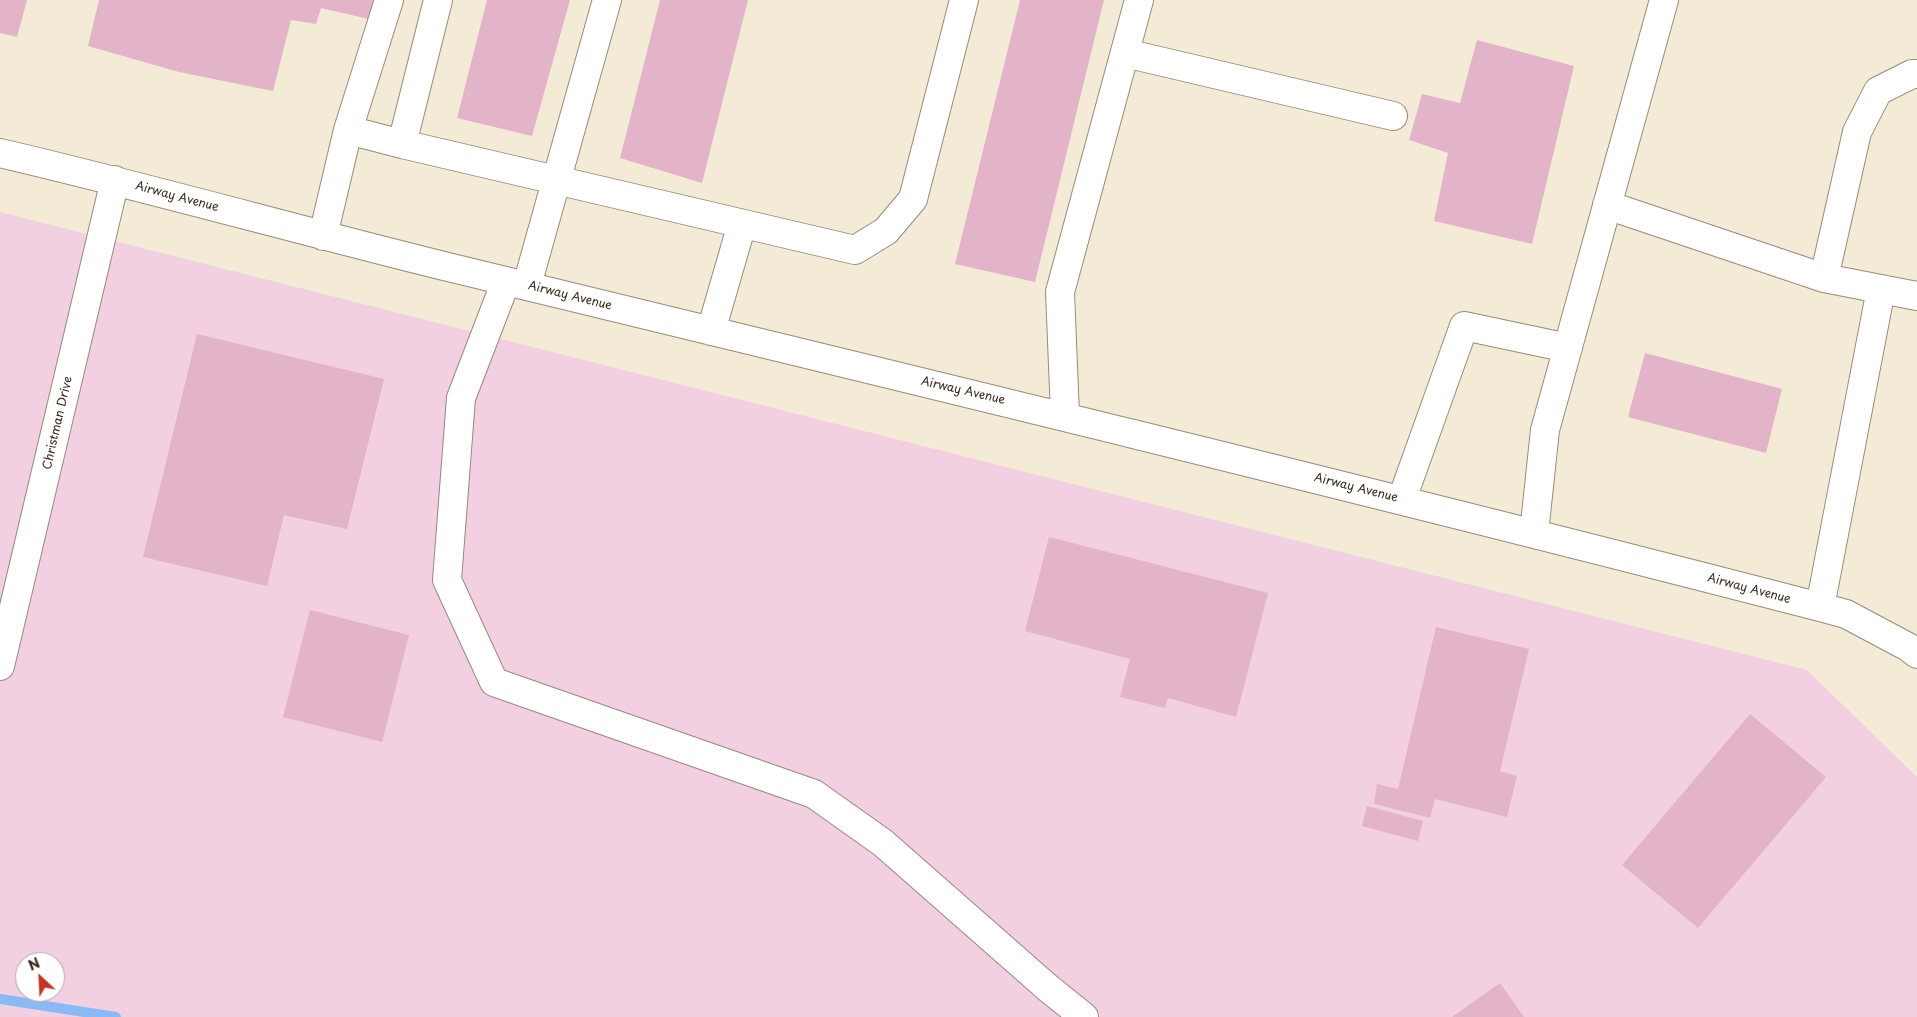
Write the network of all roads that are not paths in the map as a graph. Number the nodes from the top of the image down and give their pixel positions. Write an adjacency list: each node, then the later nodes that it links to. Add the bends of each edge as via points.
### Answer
1 (390, 0): 10 (street)
2 (438, 0): 11 (street)
3 (607, 0): 14 (street)
4 (964, 0): 16 (street, via 913,200 886,231 855,250)
5 (1139, 0): 7 (street)
6 (1664, 0): 15 (street)
7 (1125, 53): 9 (street); 24 (street, via 1060,292)
8 (1917, 74): 18 (street, via 1878,91 1857,132)
9 (1393, 116)
10 (348, 130): 11 (street); 17 (street)
11 (402, 144): 14 (street)
12 (0, 153): 13 (street, Airway Avenue)
13 (115, 180): 17 (street, Airway Avenue); 29 (street, Christman Drive)
14 (558, 180): 16 (street); 19 (street)
15 (1607, 205): 18 (street); 23 (street)
16 (742, 224): 22 (street)
17 (322, 236): 19 (street, Airway Avenue)
18 (1824, 278): 20 (street)
19 (517, 283): 22 (street, Airway Avenue); 30 (street, via 461,398 446,580 494,682 814,794 883,843)
20 (1881, 289): 21 (street); 27 (street)
21 (1917, 296)
22 (711, 331): 24 (street, Airway Avenue)
23 (1568, 348): 25 (street, via 1464,326); 26 (street, via 1545,430)
24 (1065, 415): 25 (street, Airway Avenue)
25 (1402, 499): 26 (street, Airway Avenue)
26 (1534, 533): 27 (street, Airway Avenue)
27 (1820, 607): 28 (street, Airway Avenue, via 1846,614)
28 (1917, 654)
29 (0, 666)
30 (1084, 1017)

